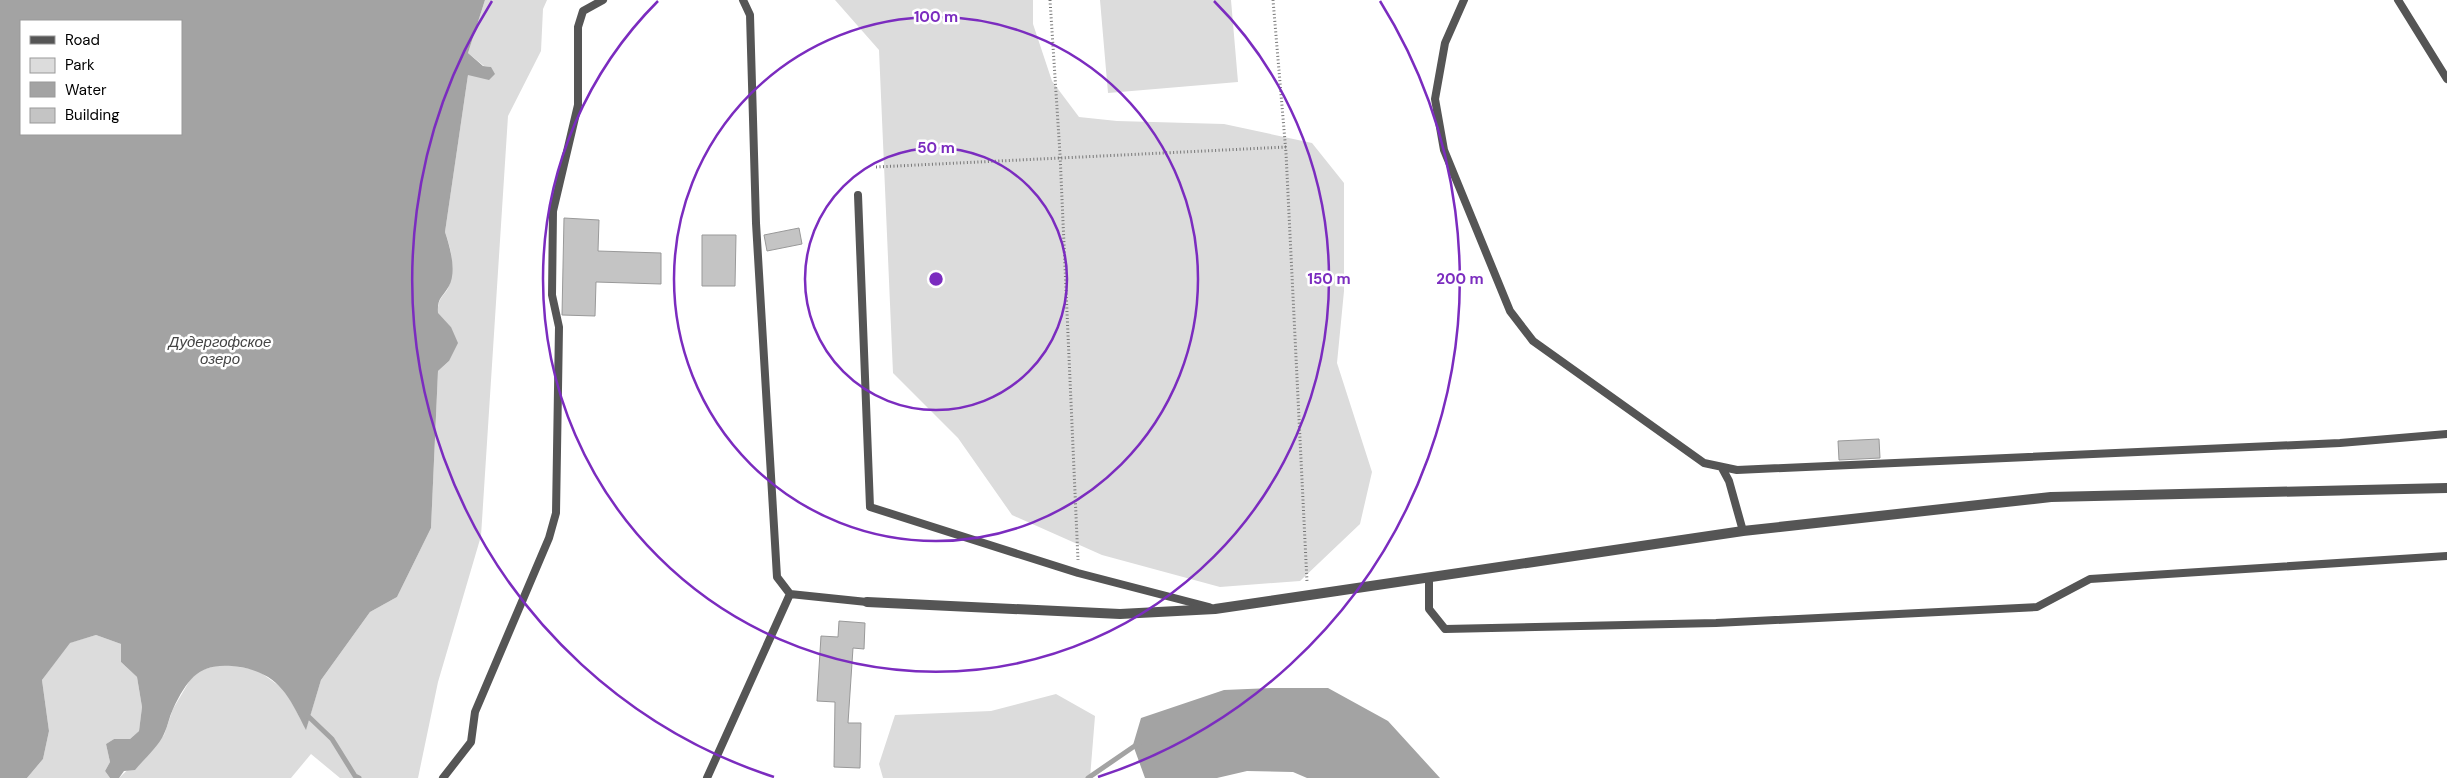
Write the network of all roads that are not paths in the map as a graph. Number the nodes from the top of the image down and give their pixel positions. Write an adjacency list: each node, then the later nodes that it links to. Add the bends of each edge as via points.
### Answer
1 (603, 0): 16 (lane, via 583,11 578,27 578,105 553,211 552,295 559,327 556,512 549,538 475,712 471,742)
2 (743, 0): 13 (lane, via 750,16 756,223 777,577)
3 (1464, 0): 8 (lane, via 1445,43 1435,99 1444,150 1510,311 1532,341 1704,463)
4 (2398, 0): 5 (lane)
5 (2447, 79)
6 (858, 195): 15 (lane, via 870,507 1078,573)
7 (2447, 434): 8 (lane, via 2330,444 1737,470)
8 (1722, 468): 10 (lane)
9 (2447, 488): 10 (street, via 2052,497)
10 (1743, 531): 12 (street)
11 (2447, 556): 12 (lane, via 2090,579 2037,607 1716,623 1445,629 1429,609)
12 (1428, 578): 15 (street)
13 (790, 594): 14 (lane); 17 (lane)
14 (867, 602): 15 (street, via 1120,614)
15 (1216, 609)
16 (443, 778)
17 (707, 778)

